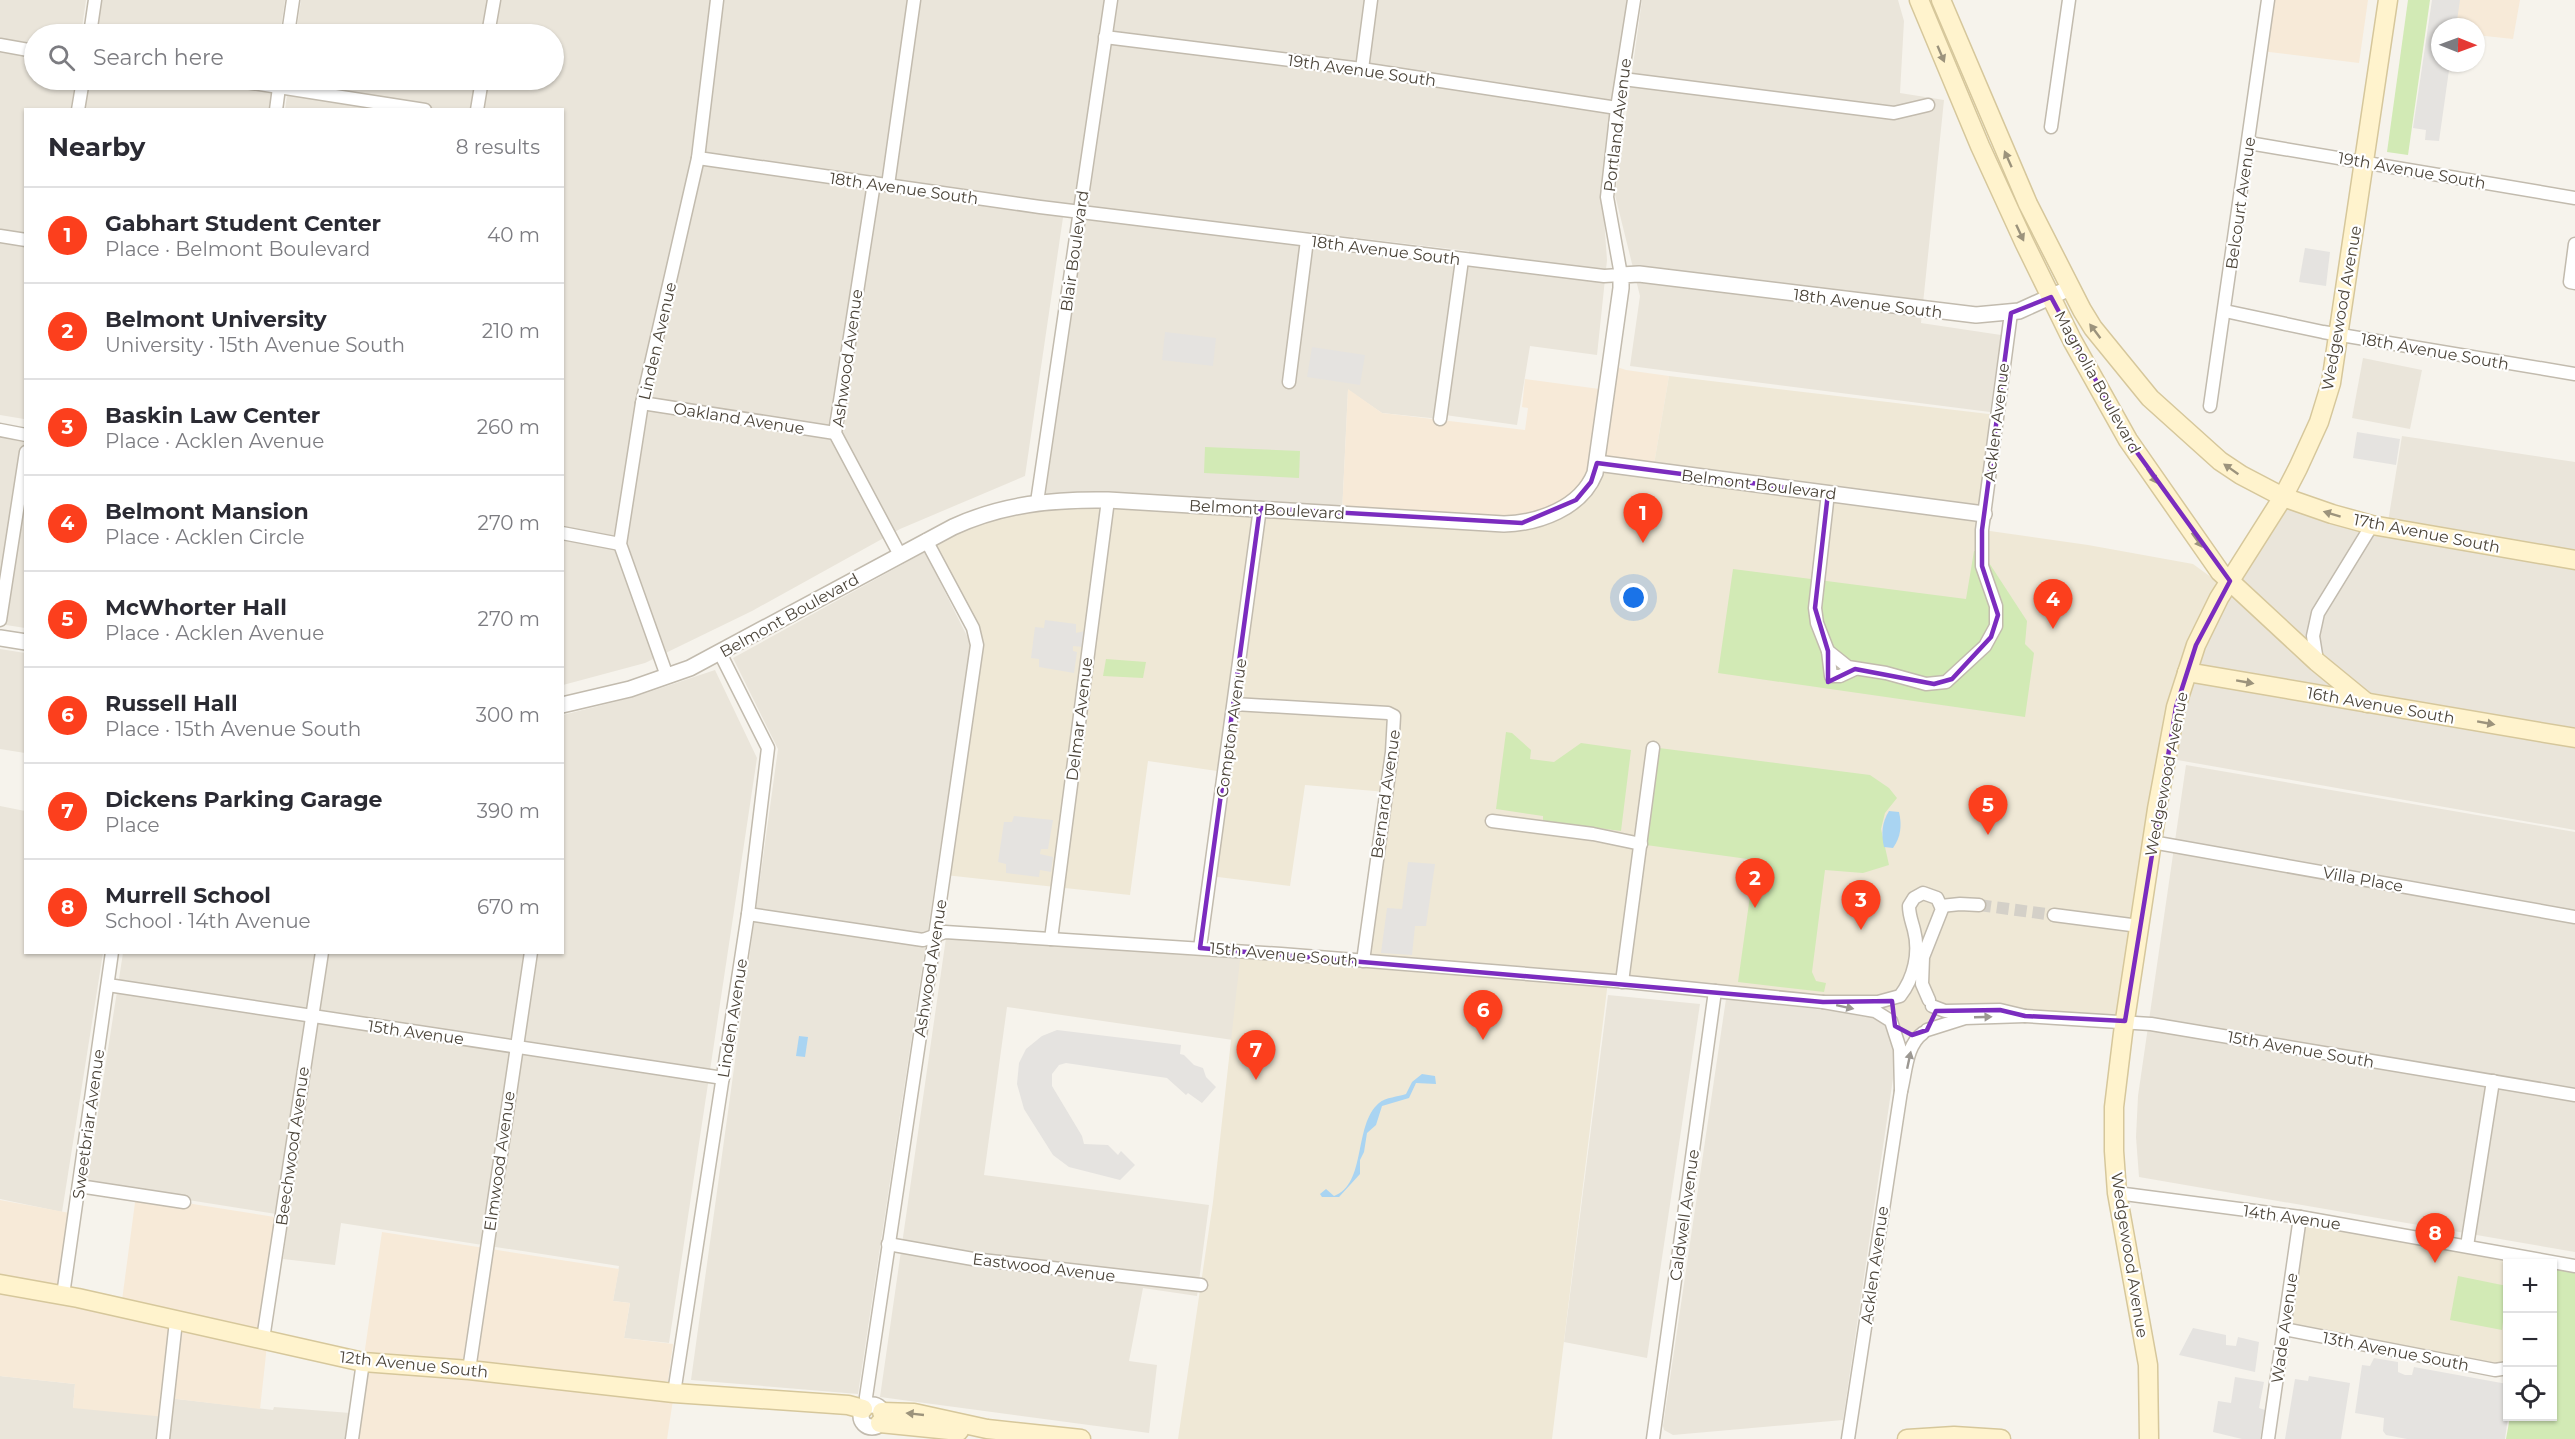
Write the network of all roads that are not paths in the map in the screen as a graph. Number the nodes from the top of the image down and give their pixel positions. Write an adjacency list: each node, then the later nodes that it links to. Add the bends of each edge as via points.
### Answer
1 (95, 0): 14 (street)
2 (293, 0): 15 (street)
3 (494, 0): 16 (street)
4 (717, 0): 34 (street, Linden Avenue)
5 (914, 0): 37 (street)
6 (1111, 0): 17 (street, Blair Boulevard)
7 (1371, 0): 20 (street)
8 (1634, 0): 21 (street, Portland Avenue)
9 (1919, 0): 48 (main road, Magnolia Boulevard, one-way to 48, via 1980,146)
10 (1941, 0): 47 (main road, Magnolia Boulevard, one-way to 10, via 2028,204)
11 (2069, 0): 32 (street)
12 (2268, 0): 33 (street, Belcourt Avenue)
13 (2388, 0): 35 (main road, Wedgewood Avenue)
14 (91, 24)
15 (289, 24)
16 (490, 24)
17 (1105, 37): 20 (street, 19th Avenue South); 39 (street, Blair Boulevard)
18 (0, 45): 19 (street)
19 (24, 49)
20 (1362, 69): 31 (street, 19th Avenue South)
21 (1623, 79): 26 (street, via 1894,113); 31 (street, Portland Avenue)
22 (81, 90): 27 (street)
23 (279, 90): 28 (street)
24 (318, 90): 29 (street)
25 (480, 90): 30 (street)
26 (1928, 105)
27 (78, 108)
28 (276, 108)
29 (414, 108)
30 (477, 108)
31 (1617, 108): 45 (street, Portland Avenue, via 1607,197)
32 (2051, 127)
33 (2249, 142): 35 (street, 19th Avenue South); 49 (street, Belcourt Avenue)
34 (698, 158): 36 (street, 18th Avenue South); 54 (street, Linden Avenue)
35 (2365, 162): 38 (street, 19th Avenue South); 51 (main road, Wedgewood Avenue)
36 (874, 183): 37 (street, 18th Avenue South); 58 (street, Ashwood Avenue)
37 (888, 185): 39 (street, 18th Avenue South)
38 (2575, 198)
39 (1079, 212): 42 (street, 18th Avenue South); 65 (street, Blair Boulevard)
40 (0, 236): 41 (street)
41 (24, 240)
42 (1307, 240): 44 (street, 18th Avenue South); 53 (street)
43 (2575, 244): 46 (street, via 2570,282)
44 (1462, 260): 45 (street, 18th Avenue South); 56 (street)
45 (1621, 275): 50 (street, 18th Avenue South, via 1639,274 1956,314); 60 (street, Portland Avenue)
46 (2575, 283)
47 (2070, 288): 48 (street, 18th Avenue South); 63 (main road, Magnolia Boulevard, one-way to 47, via 2220,461 2150,398 2093,328)
48 (2051, 297): 50 (street, 18th Avenue South); 74 (main road, Magnolia Boulevard, one-way to 74, via 2128,440)
49 (2224, 311): 51 (street, 18th Avenue South); 55 (street, Belcourt Avenue)
50 (2011, 313): 67 (street, Acklen Avenue)
51 (2340, 335): 52 (street, 18th Avenue South); 63 (main road, Wedgewood Avenue, via 2319,422)
52 (2575, 374)
53 (1289, 382)
54 (642, 403): 58 (street, Oakland Avenue); 71 (street, Linden Avenue)
55 (2210, 406)
56 (1440, 418)
57 (0, 430): 59 (street)
58 (835, 433): 72 (street, Ashwood Avenue)
59 (24, 435)
60 (1597, 463): 62 (street, Belmont Boulevard); 66 (street, Belmont Boulevard, via 1591,482 1576,500 1552,514 1522,523)
61 (24, 465): 75 (street)
62 (1828, 493): 67 (street, Belmont Boulevard); 67 (street, Acklen Avenue, via 1815,608 1828,651 1855,669 1918,683 1939,684 1952,678 1993,633 1998,615 1983,566)
63 (2283, 497): 68 (main road, 17th Avenue South, one-way to 63); 74 (main road, Wedgewood Avenue)
64 (1108, 500): 65 (street, Belmont Boulevard); 66 (street, Belmont Boulevard); 98 (street, Delmar Avenue)
65 (1037, 502): 70 (street, Belmont Boulevard, via 999,509)
66 (1260, 508): 83 (street, Compton Avenue)
67 (1984, 514)
68 (2372, 525): 73 (main road, 17th Avenue South); 79 (street, via 2318,613 2313,636)
69 (564, 533): 71 (street)
70 (926, 540): 72 (street, Belmont Boulevard); 97 (street, Ashwood Avenue, via 977,640)
71 (620, 544): 81 (street, Linden Avenue)
72 (900, 555): 78 (street, Belmont Boulevard)
73 (2575, 560)
74 (2230, 581): 79 (main road, Magnolia Boulevard); 80 (main road, Wedgewood Avenue, via 2207,621)
75 (0, 620)
76 (0, 638): 77 (street)
77 (24, 642)
78 (720, 653): 81 (street, Belmont Boulevard); 93 (street, Linden Avenue, via 768,748)
79 (2317, 662): 82 (main road, Magnolia Boulevard)
80 (2187, 672): 82 (main road, 16th Avenue South, one-way to 82); 88 (main road, Wedgewood Avenue, via 2176,707)
81 (667, 676): 84 (street, Belmont Boulevard)
82 (2367, 703): 85 (main road, 16th Avenue South, one-way to 85)
83 (1234, 704): 99 (street, Compton Avenue); 103 (street, Bernard Avenue, via 1394,716)
84 (564, 705)
85 (2575, 738)
86 (1653, 748): 89 (street)
87 (1491, 821): 89 (street)
88 (2152, 842): 95 (street, Villa Place); 96 (main road, Wedgewood Avenue)
89 (1641, 844): 104 (street)
90 (1979, 906): 92 (street, via 1960,904)
91 (1910, 909): 92 (street, via 1914,923 1922,926 1932,925); 92 (street, via 1916,896 1927,893 1937,898); 107 (street, via 1916,951 1911,978)
92 (1941, 912): 109 (street, via 1926,944 1922,967 1923,990)
93 (748, 914): 97 (street, 15th Avenue South, via 923,940); 116 (street, Linden Avenue)
94 (2055, 915): 96 (street)
95 (2575, 917)
96 (2139, 926): 112 (main road, Wedgewood Avenue)
97 (935, 936): 98 (street, 15th Avenue South, via 945,932); 124 (street, Ashwood Avenue)
98 (1051, 939): 99 (street, 15th Avenue South)
99 (1200, 948): 103 (street, 15th Avenue South)
100 (112, 954): 105 (street, Sweetbriar Avenue)
101 (322, 954): 111 (street, Beechwood Avenue)
102 (531, 954): 115 (street, Elmwood Avenue)
103 (1363, 961): 104 (street, 15th Avenue South)
104 (1622, 982): 106 (street, 15th Avenue South)
105 (108, 985): 111 (street, 15th Avenue); 120 (street, Sweetbriar Avenue)
106 (1715, 991): 108 (street, 15th Avenue South); 143 (street, Caldwell Avenue)
107 (1900, 996): 108 (street, 15th Avenue South, via 1878,1002); 109 (street, via 1918,993); 113 (street, via 1892,1007)
108 (1823, 1002): 113 (street, 15th Avenue South, one-way to 113, via 1879,1012)
109 (1931, 1003): 110 (street, 15th Avenue South, via 1946,1011 2000,1010); 114 (street, via 1933,1020)
110 (2025, 1016): 112 (street, 15th Avenue South); 114 (street, 15th Avenue South, one-way to 110, via 1965,1018)
111 (311, 1017): 115 (street, 15th Avenue); 132 (street, Beechwood Avenue)
112 (2125, 1021): 117 (street, 15th Avenue South); 121 (main road, Wedgewood Avenue, via 2114,1107)
113 (1894, 1023): 114 (street, via 1905,1034); 118 (street, Acklen Avenue, via 1900,1048)
114 (1925, 1031): 118 (street, Acklen Avenue, one-way to 114, via 1911,1049)
115 (516, 1046): 116 (street, 15th Avenue); 135 (street, Elmwood Avenue)
116 (723, 1078): 136 (street, Linden Avenue)
117 (2493, 1081): 119 (street, 15th Avenue South); 125 (street)
118 (1901, 1091): 144 (street, Acklen Avenue)
119 (2575, 1095)
120 (79, 1186): 122 (street); 129 (street, Sweetbriar Avenue)
121 (2116, 1193): 123 (street, 14th Avenue); 147 (main road, Wedgewood Avenue, via 2148,1365)
122 (184, 1202)
123 (2300, 1217): 125 (street, 14th Avenue); 131 (street, Wade Avenue)
124 (888, 1244): 128 (street, Eastwood Avenue, via 973,1259); 137 (street, Ashwood Avenue, via 866,1397)
125 (2468, 1246): 126 (street, 14th Avenue)
126 (2575, 1266)
127 (0, 1284): 129 (main road, 12th Avenue South)
128 (1202, 1285)
129 (63, 1295): 130 (main road, 12th Avenue South)
130 (176, 1321): 132 (main road, 12th Avenue South); 140 (street)
131 (2284, 1329): 134 (street, 13th Avenue South); 148 (street, Wade Avenue)
132 (263, 1339): 133 (main road, 12th Avenue South)
133 (363, 1362): 135 (main road, 12th Avenue South); 141 (street)
134 (2503, 1369)
135 (468, 1370): 136 (main road, 12th Avenue South)
136 (674, 1393): 137 (main road, 12th Avenue South, via 798,1403)
137 (871, 1414): 138 (main road, 12th Avenue South, one-way to 137, via 923,1414); 139 (main road, 12th Avenue South)
138 (987, 1429): 139 (main road, 12th Avenue South); 142 (main road, 12th Avenue South)
139 (944, 1435)
140 (163, 1439)
141 (352, 1439)
142 (1081, 1439)
143 (1653, 1439)
144 (1848, 1439)
145 (1917, 1439): 146 (main road)
146 (2001, 1439)
147 (2149, 1439)
148 (2268, 1439)

